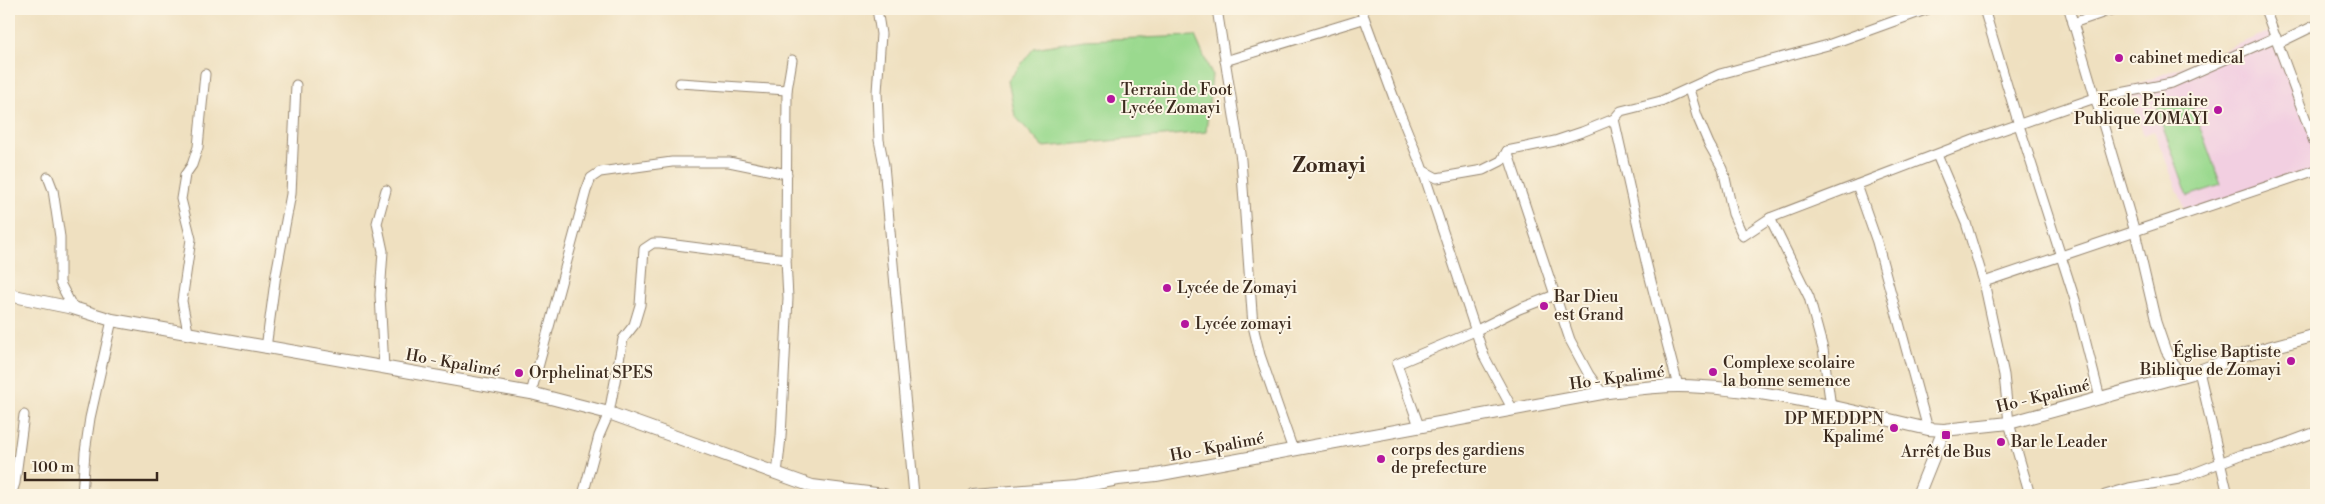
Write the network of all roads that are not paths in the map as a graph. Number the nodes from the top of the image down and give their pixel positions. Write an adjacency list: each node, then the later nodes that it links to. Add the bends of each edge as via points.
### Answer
1 (877, 9): 71 (street, via 881,34 876,92 879,140 885,175)
2 (1217, 9): 14 (street)
3 (1361, 9): 9 (street)
4 (1928, 9): 19 (street, via 1828,45 1720,74)
5 (1984, 9): 22 (street)
6 (2069, 9): 10 (street)
7 (2114, 9): 10 (street)
8 (2265, 9): 12 (street)
9 (1363, 19): 14 (street); 26 (street)
10 (2073, 23): 20 (street)
11 (2316, 26): 12 (street)
12 (2277, 40): 20 (street, via 2172,83); 23 (street)
13 (792, 60): 18 (street)
14 (1225, 61): 61 (street, via 1241,160 1253,326)
15 (204, 74): 41 (street, via 198,147 185,175 181,199 191,239 182,301)
16 (680, 83): 18 (street)
17 (296, 84): 44 (street, via 292,194)
18 (787, 90): 28 (street)
19 (1689, 90): 21 (street, via 1621,111); 32 (street, via 1709,144 1723,169 1737,227 1743,236)
20 (2095, 98): 22 (street); 33 (street)
21 (1614, 119): 24 (street, via 1555,141); 48 (street)
22 (2019, 126): 25 (street); 34 (street)
23 (2316, 147)
24 (1506, 151): 26 (street, via 1501,161 1483,170 1437,178); 38 (street)
25 (1937, 155): 30 (street); 36 (street, via 1966,223)
26 (1422, 170): 42 (street)
27 (2316, 170): 33 (street)
28 (788, 174): 35 (street); 49 (street, via 729,162 699,161 609,169 592,178)
29 (48, 177): 39 (street, via 60,237 60,283)
30 (1857, 185): 32 (street); 58 (street, via 1877,242)
31 (386, 190): 45 (street, via 377,223 383,251 380,295)
32 (1770, 218): 52 (street, via 1808,297 1823,349)
33 (2135, 232): 34 (street); 47 (street, via 2156,322 2166,351)
34 (2061, 257): 36 (street); 51 (street)
35 (786, 259): 54 (street, via 667,243 648,245 642,257 640,305 634,325 623,340); 63 (street, via 788,298)
36 (1984, 282): 56 (street, via 2004,375)
37 (9, 294): 39 (main road, Ho - Kpalimé)
38 (1554, 295): 42 (street); 50 (street, via 1570,340)
39 (74, 308): 40 (main road, Ho - Kpalimé)
40 (112, 320): 41 (main road, Ho - Kpalimé); 68 (street, via 90,418)
41 (188, 332): 44 (main road, Ho - Kpalimé)
42 (1475, 332): 53 (street); 57 (street, via 1397,364)
43 (2316, 335): 46 (main road, Ho - Kpalimé)
44 (266, 348): 45 (main road, Ho - Kpalimé)
45 (384, 368): 49 (main road, Ho - Kpalimé)
46 (2199, 371): 47 (main road, Ho - Kpalimé); 62 (street)
47 (2181, 376): 51 (main road, Ho - Kpalimé)
48 (1678, 386): 50 (main road, Ho - Kpalimé); 52 (main road, Ho - Kpalimé, via 1774,396)
49 (531, 393): 54 (main road, Ho - Kpalimé)
50 (1602, 393): 53 (main road, Ho - Kpalimé)
51 (2100, 398): 56 (main road, Ho - Kpalimé)
52 (1831, 407): 58 (main road, Ho - Kpalimé)
53 (1513, 410): 57 (main road, Ho - Kpalimé)
54 (609, 413): 63 (main road, Ho - Kpalimé); 69 (street, via 599,436)
55 (24, 415): 67 (street)
56 (2010, 423): 59 (main road, Ho - Kpalimé); 74 (street)
57 (1419, 426): 61 (main road, Ho - Kpalimé)
58 (1928, 429): 59 (main road, Ho - Kpalimé)
59 (1944, 430): 73 (main road)
60 (2316, 432): 62 (street)
61 (1293, 450): 65 (main road, Ho - Kpalimé, via 1118,479)
62 (2221, 462): 75 (street, via 2179,479); 76 (street)
63 (777, 474): 64 (main road, Ho - Kpalimé)
64 (812, 491): 70 (main road, Ho - Kpalimé)
65 (1076, 491): 66 (main road, Ho - Kpalimé)
66 (1004, 494): 72 (main road, Ho - Kpalimé)
67 (11, 495)
68 (82, 495)
69 (583, 495)
70 (884, 495)
71 (914, 495)
72 (972, 495)
73 (1918, 495)
74 (2030, 495)
75 (2105, 495)
76 (2228, 495)

